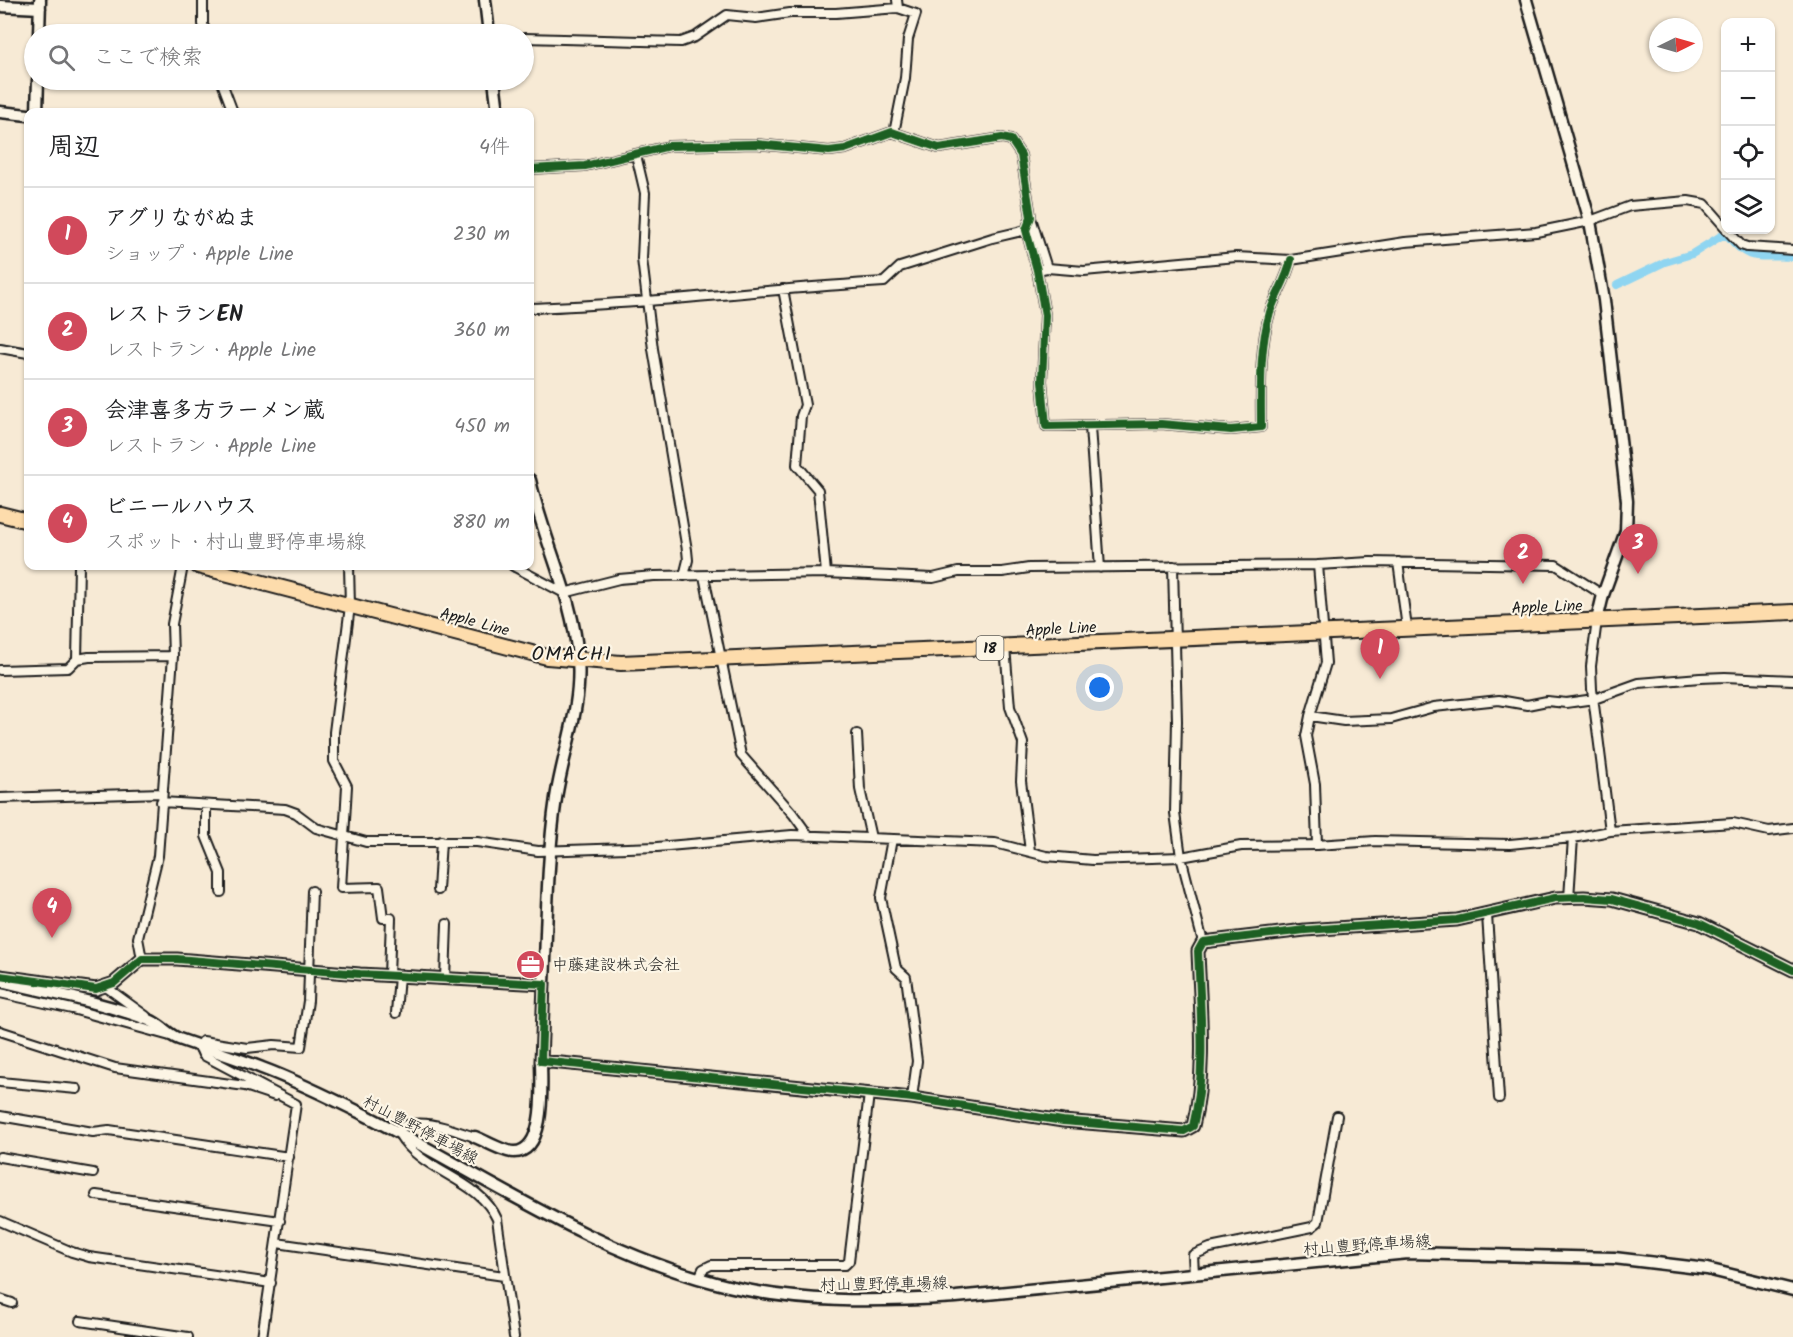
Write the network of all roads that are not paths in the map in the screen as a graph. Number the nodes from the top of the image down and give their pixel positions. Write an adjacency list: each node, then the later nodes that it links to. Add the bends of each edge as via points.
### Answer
1 (203, 0): 8 (street)
2 (485, 0): 9 (street)
3 (1526, 0): 23 (street)
4 (40, 4): 6 (street); 7 (street)
5 (898, 4): 10 (street, via 836,13 756,18 727,15 681,42); 19 (street, via 916,14 908,39)
6 (0, 6)
7 (39, 24)
8 (203, 24)
9 (488, 24)
10 (534, 38)
11 (38, 90): 14 (street)
12 (225, 90): 15 (street)
13 (495, 90): 16 (street)
14 (37, 108)
15 (232, 108)
16 (498, 108)
17 (0, 112): 18 (street)
18 (24, 115)
19 (894, 133): 20 (street, via 829,151 708,144 669,146); 22 (street, via 939,148 1011,140 1021,155)
20 (636, 155): 21 (street, via 577,167); 32 (street, via 645,193 642,246)
21 (534, 169)
22 (1031, 217): 25 (street); 29 (street)
23 (1590, 221): 24 (street, via 1630,206 1688,201 1705,204); 28 (street, via 1536,232 1405,242); 53 (street, via 1604,300 1627,501 1626,531)
24 (1721, 223)
25 (1026, 230): 30 (street); 31 (street, via 900,267 884,282)
26 (1731, 234): 27 (street, via 1747,247)
27 (1793, 250)
28 (1291, 260): 29 (street, via 1236,257 1084,272); 36 (street, via 1266,332 1260,379 1261,427)
29 (1047, 268): 30 (street)
30 (1037, 270): 36 (street, via 1045,315 1042,381 1046,426)
31 (783, 289): 32 (street); 49 (street, via 805,405 797,465 818,490)
32 (647, 300): 33 (street); 50 (street, via 687,550)
33 (534, 308)
34 (0, 348): 35 (street)
35 (24, 352)
36 (1090, 427): 43 (street)
37 (534, 498): 52 (street)
38 (0, 514): 39 (highway)
39 (24, 520)
40 (1398, 562): 41 (street); 53 (street, via 1556,565); 57 (street)
41 (1318, 565): 42 (street); 58 (street)
42 (1173, 566): 43 (street); 59 (street)
43 (1100, 568): 49 (street, via 958,572 933,578)
44 (79, 570): 62 (street)
45 (182, 570): 61 (street, via 172,624)
46 (213, 570): 54 (highway, Apple Line / 18)
47 (349, 570): 54 (street)
48 (521, 570): 52 (street)
49 (826, 573): 51 (street)
50 (684, 576): 51 (street); 52 (street, via 619,579)
51 (705, 576): 64 (street)
52 (564, 593): 63 (street)
53 (1603, 595): 56 (street)
54 (350, 606): 63 (highway, Apple Line / 18, via 547,657); 77 (street, via 334,732 334,761 347,786)
55 (1793, 612): 56 (highway, Apple Line / 18)
56 (1597, 620): 57 (highway, Apple Line / 18); 67 (street, via 1591,666)
57 (1407, 628): 58 (highway, Apple Line / 18)
58 (1322, 633): 59 (highway, Apple Line / 18); 68 (street, via 1326,663)
59 (1176, 640): 60 (highway, Apple Line / 18); 85 (street, via 1175,813)
60 (1005, 647): 64 (highway, Apple Line / 18); 84 (street, via 1010,707 1023,743 1021,781)
61 (173, 656): 62 (street); 70 (street)
62 (77, 659): 65 (street, via 68,668)
63 (579, 660): 64 (highway, Apple Line / 18); 83 (street, via 575,711 560,773)
64 (721, 660): 76 (street, via 741,756)
65 (0, 670)
66 (1793, 680): 67 (street, via 1725,677 1639,683)
67 (1594, 699): 68 (street, via 1527,705 1499,700 1434,707 1391,719 1344,721); 75 (street)
68 (1310, 716): 82 (street, via 1306,736 1315,784)
69 (857, 734): 78 (street, via 860,789)
70 (162, 793): 71 (street); 72 (street)
71 (0, 798)
72 (161, 802): 73 (street); 93 (street, via 158,856 138,938)
73 (206, 805): 77 (street, via 285,809 316,828); 88 (street, via 206,836 221,873)
74 (1793, 828): 75 (street, via 1769,831 1733,823)
75 (1610, 831): 79 (street)
76 (809, 836): 78 (street); 83 (street)
77 (342, 837): 81 (street, via 373,843); 97 (street, via 340,888 379,887 383,918 391,918)
78 (871, 838): 80 (street)
79 (1573, 838): 82 (street, via 1510,843 1375,841); 89 (street)
80 (892, 839): 84 (street, via 995,843); 112 (street, via 881,898 896,968 906,977 917,1061)
81 (441, 841): 83 (street); 86 (street)
82 (1317, 846): 85 (street, via 1240,846)
83 (550, 851): 100 (street)
84 (1030, 851): 85 (street, via 1094,860)
85 (1181, 857): 92 (street)
86 (438, 890)
87 (312, 891): 94 (street)
88 (221, 892)
89 (1569, 898): 90 (street); 95 (street, via 1612,899 1699,923)
90 (1487, 915): 92 (street); 113 (street)
91 (447, 924): 98 (street)
92 (1203, 942): 112 (street, via 1198,951 1198,1107 1193,1126 1184,1131 1063,1121)
93 (142, 959): 94 (street); 101 (street)
94 (309, 970): 97 (street); 107 (street, via 301,1047 247,1048 203,1041)
95 (1793, 970)
96 (0, 976): 101 (street, via 96,989)
97 (394, 976): 98 (street); 103 (street)
98 (445, 979): 100 (street)
99 (0, 981): 104 (street, 村山豊野停車場線)
100 (544, 984): 108 (street)
101 (106, 987): 104 (street)
102 (0, 993): 106 (street)
103 (396, 1013)
104 (152, 1021): 106 (street, 村山豊野停車場線)
105 (0, 1031): 114 (street, via 116,1068 246,1086)
106 (176, 1038): 107 (street, 村山豊野停車場線)
107 (199, 1046): 114 (street, via 203,1055); 117 (street, 村山豊野停車場線, via 262,1067)
108 (541, 1061): 111 (street); 118 (street, via 535,1138 524,1149 514,1152)
109 (0, 1082): 110 (street)
110 (77, 1089)
111 (869, 1094): 112 (street); 128 (street, via 849,1261 845,1265 711,1265 703,1269)
112 (912, 1098)
113 (1499, 1098)
114 (296, 1104): 120 (street)
115 (0, 1116): 120 (street)
116 (1337, 1116): 126 (street, via 1318,1222 1312,1227 1210,1248 1193,1255)
117 (399, 1134): 118 (street, via 401,1127 410,1123 424,1123); 127 (street, via 406,1147 422,1160 492,1207); 128 (street, 村山豊野停車場線, via 576,1230)
118 (475, 1137)
119 (0, 1157): 121 (street)
120 (288, 1157): 124 (street)
121 (93, 1173)
122 (96, 1195): 124 (street)
123 (0, 1221): 129 (street, via 89,1257)
124 (280, 1221): 125 (street)
125 (277, 1243): 127 (street); 129 (street)
126 (1194, 1273): 128 (street, 村山豊野停車場線, via 888,1301 803,1298); 130 (street, 村山豊野停車場線, via 1408,1253 1591,1257 1707,1269)
127 (504, 1276): 136 (street)
128 (699, 1278)
129 (271, 1283): 135 (street)
130 (1793, 1290)
131 (0, 1299): 132 (street)
132 (12, 1304)
133 (80, 1321): 134 (street)
134 (188, 1337)
135 (262, 1337)
136 (514, 1337)

